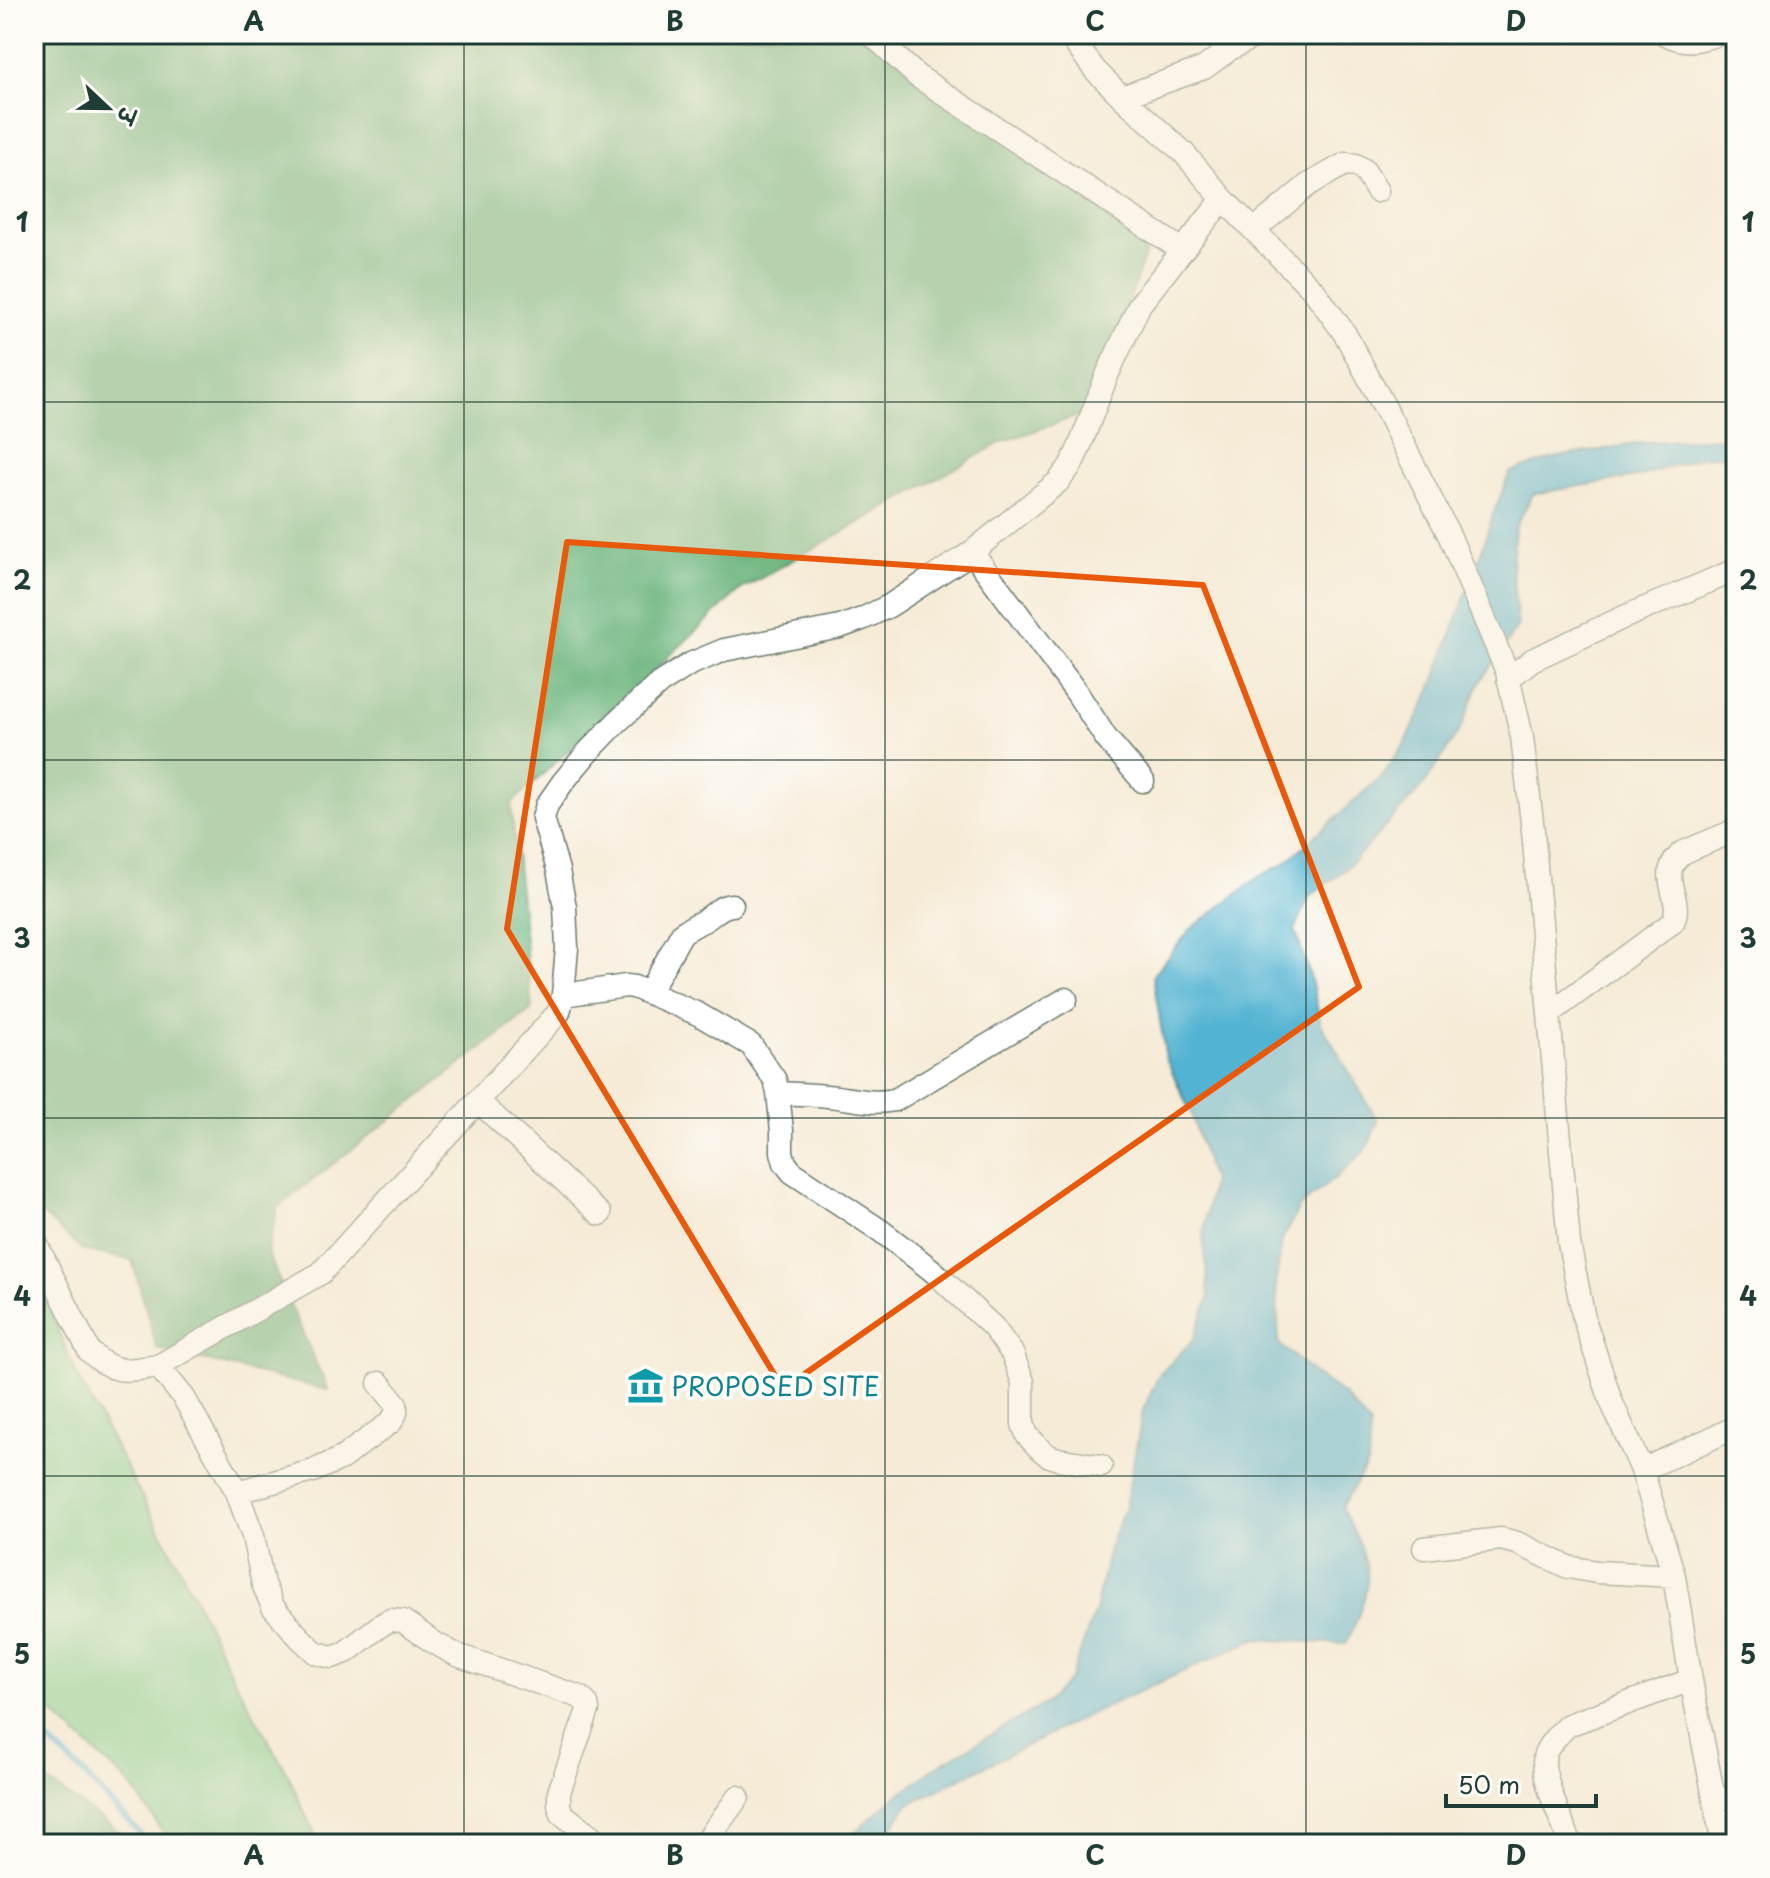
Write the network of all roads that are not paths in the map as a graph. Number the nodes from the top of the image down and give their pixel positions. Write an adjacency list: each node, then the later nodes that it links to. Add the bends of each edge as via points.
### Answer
1 (871, 34): 10 (street, via 917,76)
2 (1068, 34): 6 (street)
3 (1259, 34): 6 (street, via 1204,68)
4 (1665, 34): 5 (street, via 1696,42)
5 (1719, 34)
6 (1122, 97): 8 (street, via 1183,152)
7 (1377, 191): 9 (street, via 1364,170 1345,164 1308,185)
8 (1223, 199): 9 (street); 10 (street)
9 (1254, 230): 13 (street, via 1315,292 1345,334 1450,537)
10 (1182, 250): 11 (street, via 1140,304 1071,465 1058,482)
11 (972, 552): 14 (street); 18 (street, via 862,619 724,650 690,664 660,683 587,753 543,818 565,907)
12 (1736, 570): 13 (street, via 1622,618)
13 (1508, 676): 20 (street, via 1522,737)
14 (1143, 781)
15 (1736, 830): 20 (street, via 1676,857 1670,874 1673,922)
16 (732, 905): 17 (street, via 682,933)
17 (649, 992): 18 (street, via 626,986); 21 (street, via 751,1045)
18 (563, 995): 22 (street, via 550,1024)
19 (1066, 999): 21 (street, via 895,1100 859,1102)
20 (1550, 1013): 29 (street, via 1569,1243 1584,1319 1611,1401)
21 (778, 1093): 28 (street, via 782,1152 792,1172 933,1271 993,1327 1012,1353 1023,1382 1023,1424 1039,1448 1058,1459)
22 (479, 1102): 23 (street); 25 (street, via 321,1273)
23 (600, 1214)
24 (34, 1239): 25 (street, via 89,1351 113,1370)
25 (158, 1366): 30 (street, via 184,1398)
26 (379, 1383): 30 (street, via 396,1404 391,1422 342,1458)
27 (1736, 1427): 29 (street)
28 (1101, 1466)
29 (1642, 1470): 32 (street)
30 (237, 1492): 36 (street, via 273,1607 316,1653 332,1657 346,1652 390,1620 403,1621 457,1655 580,1697 588,1710 559,1805)
31 (1424, 1548): 32 (street, via 1501,1539 1568,1567)
32 (1674, 1576): 33 (street)
33 (1691, 1680): 35 (street); 38 (street, via 1568,1725 1554,1739 1545,1755 1545,1775)
34 (738, 1797): 37 (street)
35 (1725, 1798): 39 (street)
36 (593, 1842)
37 (704, 1844)
38 (1571, 1844)
39 (1723, 1844)

